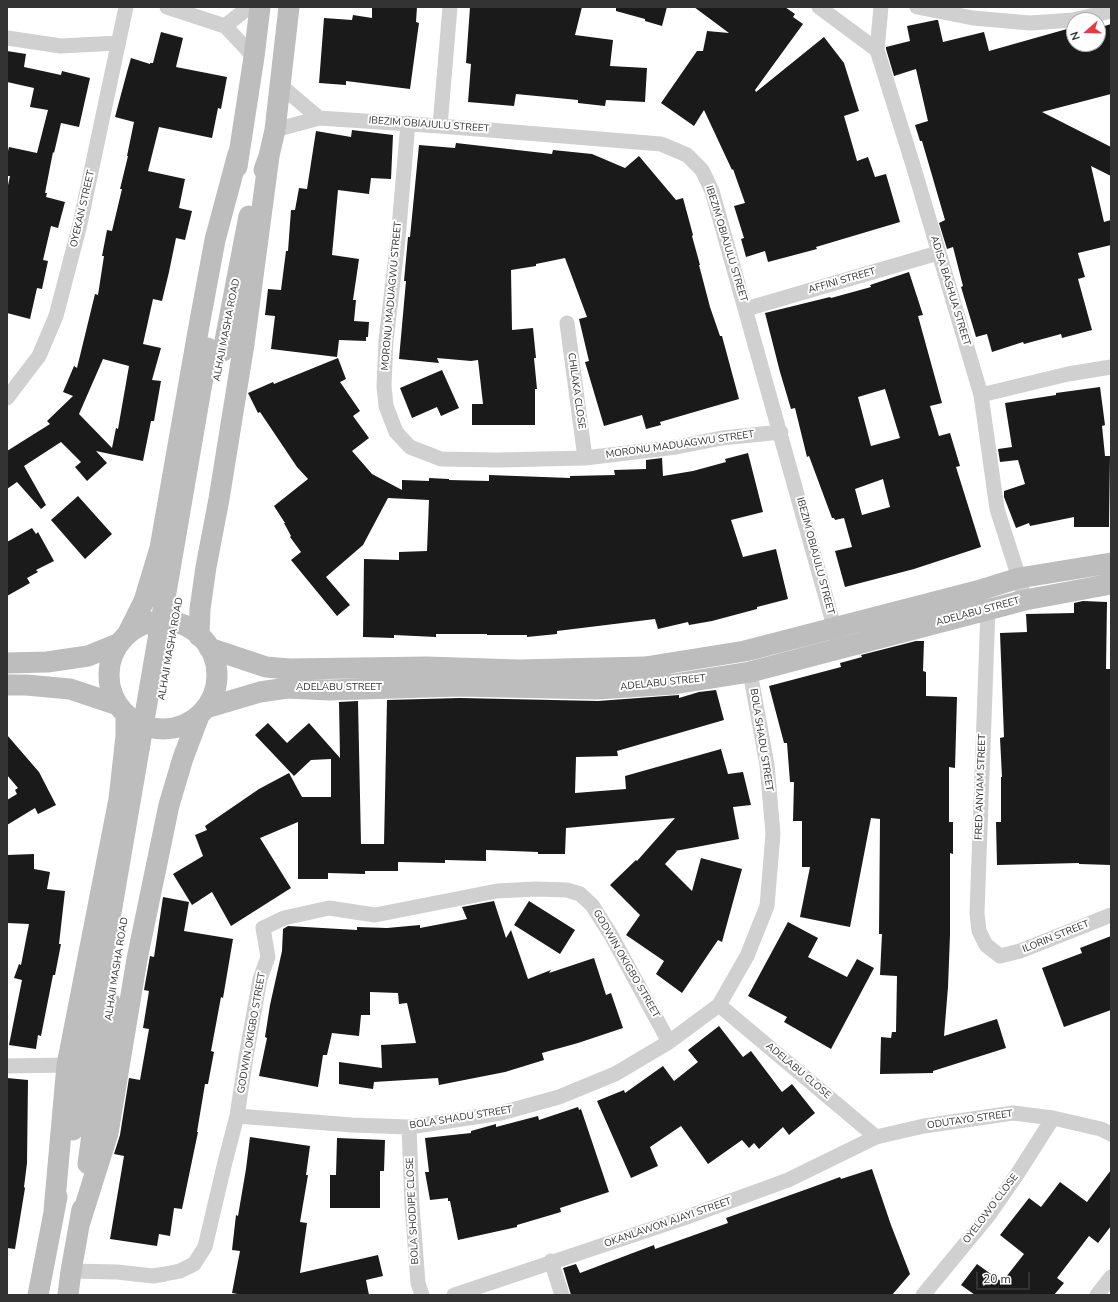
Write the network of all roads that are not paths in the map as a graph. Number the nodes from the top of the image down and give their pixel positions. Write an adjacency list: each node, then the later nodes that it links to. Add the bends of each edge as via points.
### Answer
1 (126, 7): 13 (street, OYEKAN STREET)
2 (167, 7): 11 (street)
3 (249, 7): 11 (street)
4 (260, 7): 15 (main road, ALHAJI MASHA ROAD)
5 (289, 7): 16 (main road, ALHAJI MASHA ROAD)
6 (450, 7): 19 (street)
7 (819, 7): 14 (street)
8 (881, 7): 14 (street, ADISA BASHUA STREET)
9 (917, 7): 10 (street, via 973,18 1030,22 1073,20)
10 (1111, 11)
11 (225, 26): 15 (street)
12 (7, 38): 13 (street, via 61,46)
13 (118, 43): 29 (street, OYEKAN STREET, via 82,216 56,316 39,356)
14 (877, 50): 23 (street, ADISA BASHUA STREET)
15 (254, 58): 21 (main road, ALHAJI MASHA ROAD)
16 (280, 85): 17 (street); 20 (main road, ALHAJI MASHA ROAD)
17 (318, 118): 18 (street, IBEZIM OBIAJULU STREET); 20 (street, IBEZIM OBIAJULU STREET)
18 (408, 123): 19 (street, IBEZIM OBIAJULU STREET); 31 (street, MORONU MADUAGWU STREET, via 386,340 384,386 386,406 396,432 410,447 441,459)
19 (440, 126): 24 (street, IBEZIM OBIAJULU STREET, via 661,144 687,155 702,170 712,191)
20 (275, 130): 22 (main road, ALHAJI MASHA ROAD)
21 (238, 154): 26 (main road, ALHAJI MASHA ROAD); 38 (main road, via 215,240 160,548 144,601)
22 (269, 156): 26 (main road, ALHAJI MASHA ROAD, via 251,206); 39 (main road, via 244,344 200,609)
23 (938, 253): 24 (street, AFFINI STREET); 28 (street, ADISA BASHUA STREET)
24 (746, 309): 30 (street, IBEZIM OBIAJULU STREET)
25 (566, 323): 31 (street, CHILAKA CLOSE)
26 (216, 350): 48 (main road, ALHAJI MASHA ROAD)
27 (1111, 368): 28 (street, via 1068,374)
28 (981, 395): 33 (street, ADISA BASHUA STREET, via 997,509)
29 (7, 398)
30 (780, 432): 31 (street, MORONU MADUAGWU STREET); 37 (street, IBEZIM OBIAJULU STREET)
31 (585, 458)
32 (1111, 563): 33 (main road, ADELABU STREET)
33 (1019, 578): 35 (street, ADISA BASHUA STREET); 37 (main road, ADELABU STREET)
34 (1111, 584): 35 (main road, ADELABU STREET)
35 (1025, 600): 36 (main road, ADELABU STREET)
36 (988, 610): 40 (main road, ADELABU STREET); 47 (street, FRED ANYIAM STREET, via 977,913 979,932 986,945)
37 (834, 628): 39 (main road, ADELABU STREET, via 745,651 645,667 519,670 266,667); 40 (street, IBEZIM OBIAJULU STREET)
38 (123, 639): 39 (main road, via 140,626 155,622 171,622 186,627); 41 (main road, via 88,656); 44 (main road, via 110,663 110,685)
39 (204, 642): 45 (main road, via 215,663 217,679 214,694)
40 (841, 649): 42 (main road, ADELABU STREET)
41 (7, 664)
42 (750, 672): 45 (main road, ADELABU STREET, via 674,684 597,689 467,686 329,690 287,688 260,692); 49 (street, BOLA SHADU STREET, via 767,765 773,834 767,906 747,956)
43 (7, 685): 44 (main road, via 70,689)
44 (122, 710): 45 (main road, via 142,726 162,730 182,726); 51 (main road, via 126,736 119,799)
45 (203, 712): 59 (main road, via 183,758 169,805 138,959 108,1133)
46 (1111, 915): 47 (street, ILORIN STREET, via 1020,951)
47 (1000, 956)
48 (103, 1001): 58 (main road, ALHAJI MASHA ROAD); 59 (main road, ALHAJI MASHA ROAD)
49 (719, 1005): 50 (street, BOLA SHADU STREET); 57 (street, ADELABU CLOSE)
50 (669, 1042): 53 (street, GODWIN OKIGBO STREET, via 611,935 592,905 580,894 567,890 498,891 375,915 329,908 284,918 263,928 268,957 260,979); 55 (street, BOLA SHADU STREET, via 615,1074 559,1097 500,1113)
51 (67, 1065): 52 (street); 58 (main road)
52 (7, 1066)
53 (237, 1116): 55 (street, BOLA SHADU STREET); 61 (street, GODWIN OKIGBO STREET, via 205,1247 194,1264 180,1271 153,1276)
54 (1054, 1118): 56 (street, ODUTAYO STREET); 57 (street, ODUTAYO STREET, via 1013,1113 924,1126); 68 (street, OYELOWO CLOSE, via 989,1215)
55 (409, 1127): 65 (street, BOLA SHODIPE CLOSE, via 418,1283)
56 (1111, 1134)
57 (876, 1137): 60 (street, OKANLAWON AJAYI STREET, via 788,1180)
58 (54, 1210): 63 (main road, ALHAJI MASHA ROAD)
59 (80, 1222): 61 (main road, ALHAJI MASHA ROAD)
60 (551, 1261): 66 (street, OKANLAWON AJAYI STREET); 67 (street)
61 (71, 1270): 64 (main road, ALHAJI MASHA ROAD)
62 (1111, 1277): 69 (street)
63 (38, 1295)
64 (68, 1295)
65 (422, 1295)
66 (454, 1295)
67 (562, 1295)
68 (923, 1295)
69 (1097, 1295)

